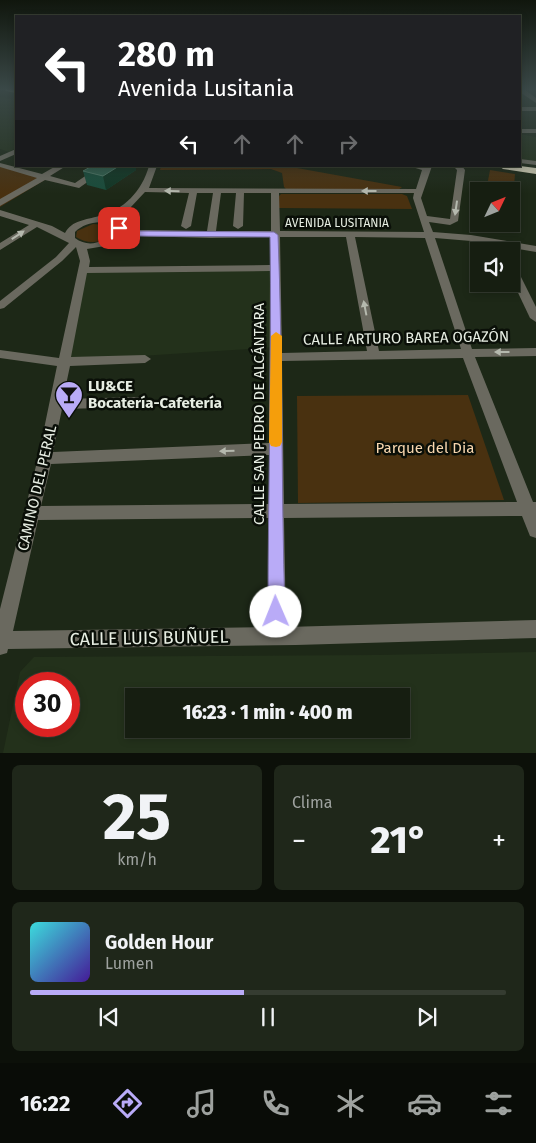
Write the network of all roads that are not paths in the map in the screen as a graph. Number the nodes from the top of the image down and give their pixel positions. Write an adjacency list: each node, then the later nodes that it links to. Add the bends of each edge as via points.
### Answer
1 (524, 131): 2 (street)
2 (536, 131)
3 (15, 152): 4 (street)
4 (0, 159)
5 (521, 163): 7 (highway)
6 (0, 165): 8 (street)
7 (536, 165)
8 (14, 167): 16 (street)
9 (60, 167): 16 (street)
10 (104, 167): 16 (street, via 76,186)
11 (152, 167): 17 (street)
12 (426, 167): 22 (street)
13 (458, 167): 26 (street, one-way to 26, via 462,170 454,221)
14 (510, 167): 15 (highway)
15 (536, 171)
16 (43, 177): 23 (street)
17 (144, 190): 18 (street, one-way to 17); 24 (street)
18 (193, 191): 19 (street); 31 (street)
19 (217, 191): 20 (street); 35 (street)
20 (240, 191): 21 (street); 32 (street)
21 (275, 191): 22 (street, one-way to 21); 36 (street, CALLE SAN PEDRO DE ALCÁNTARA)
22 (418, 191): 26 (street)
23 (0, 203)
24 (123, 210): 27 (street); 29 (street, CAMINO DEL PERAL)
25 (0, 213): 28 (street)
26 (423, 218): 38 (street)
27 (100, 219): 29 (street, AVENIDA LUSITANIA); 30 (street)
28 (36, 224): 33 (street); 42 (street, one-way to 28)
29 (117, 225): 34 (street, AVENIDA LUSITANIA); 39 (street, CAMINO DEL PERAL, via 119,233)
30 (76, 226): 33 (street); 41 (street, via 70,232)
31 (186, 226)
32 (238, 226)
33 (50, 228): 41 (street)
34 (137, 233): 35 (street, AVENIDA LUSITANIA); 39 (street, AVENIDA LUSITANIA)
35 (211, 235): 36 (street, AVENIDA LUSITANIA)
36 (274, 235): 37 (street, AVENIDA LUSITANIA); 45 (street, CALLE SAN PEDRO DE ALCÁNTARA)
37 (350, 235): 38 (street, AVENIDA LUSITANIA); 53 (street, one-way to 37)
38 (428, 235): 40 (street, AVENIDA LUSITANIA); 52 (street)
39 (111, 240): 41 (street, AVENIDA LUSITANIA); 46 (street, CAMINO DEL PERAL)
40 (485, 242)
41 (79, 245): 46 (street, CAMINO DEL PERAL, via 85,261); 48 (street, AVENIDA LUSITANIA)
42 (0, 247)
43 (520, 249): 44 (street, AVENIDA LUSITANIA)
44 (536, 250)
45 (274, 268): 46 (street); 54 (street, CALLE SAN PEDRO DE ALCÁNTARA)
46 (83, 270): 56 (street, CAMINO DEL PERAL)
47 (520, 285): 49 (street)
48 (0, 306)
49 (536, 318)
50 (536, 352): 52 (street, CALLE ARTURO BAREA OGAZÓN, one-way to 52)
51 (0, 354): 56 (street)
52 (468, 354): 53 (street, CALLE ARTURO BAREA OGAZÓN); 61 (street)
53 (374, 356): 54 (street, CALLE ARTURO BAREA OGAZÓN)
54 (277, 357): 59 (street, CALLE SAN PEDRO DE ALCÁNTARA)
55 (145, 359): 56 (street)
56 (64, 361): 58 (street, CAMINO DEL PERAL)
57 (141, 402): 58 (street)
58 (56, 404): 60 (street, CAMINO DEL PERAL)
59 (276, 449): 60 (street, one-way to 60); 62 (street, CALLE SAN PEDRO DE ALCÁNTARA)
60 (45, 458): 63 (street, CAMINO DEL PERAL)
61 (532, 509): 62 (street); 64 (street)
62 (275, 511): 63 (street); 66 (street, CALLE SAN PEDRO DE ALCÁNTARA)
63 (32, 513): 67 (street, CAMINO DEL PERAL)
64 (536, 531)
65 (536, 629): 66 (street, CALLE LUIS BUÑUEL)
66 (277, 636): 67 (street, CALLE LUIS BUÑUEL)
67 (1, 642)

